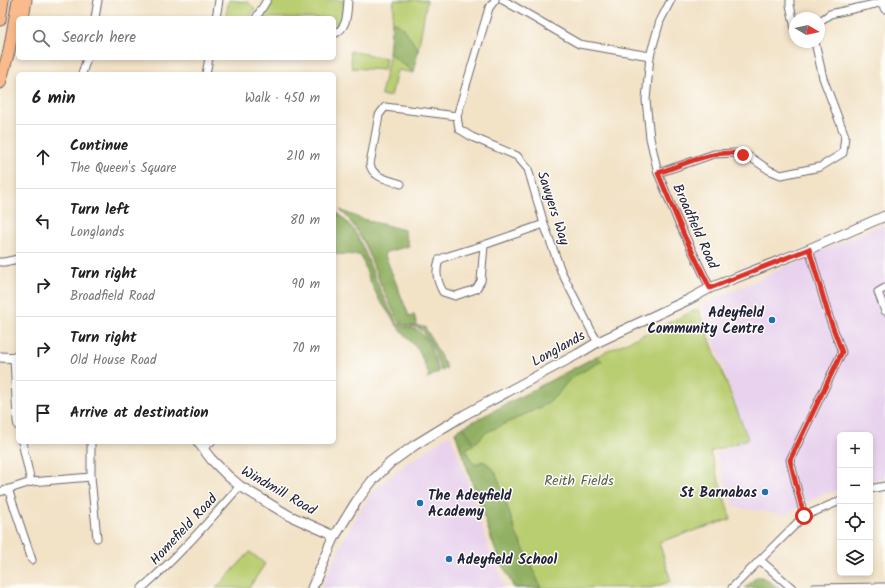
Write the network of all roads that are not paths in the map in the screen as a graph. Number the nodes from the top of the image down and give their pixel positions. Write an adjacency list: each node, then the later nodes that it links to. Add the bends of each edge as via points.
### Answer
1 (3, 0): 19 (main road)
2 (18, 0): 28 (main road, via 9,51)
3 (26, 0): 14 (main road)
4 (98, 0): 15 (street)
5 (219, 0): 16 (street)
6 (267, 0): 17 (street)
7 (348, 0): 20 (street, via 345,26)
8 (495, 0): 30 (street, via 489,8)
9 (503, 0): 23 (street, via 579,44)
10 (671, 0): 23 (street, Broadfield Road, via 660,21)
11 (790, 0): 13 (street)
12 (884, 4): 18 (street, via 830,14)
13 (792, 12)
14 (22, 16)
15 (95, 16)
16 (216, 16)
17 (257, 16)
18 (825, 18)
19 (0, 20)
20 (336, 33)
21 (16, 45): 29 (main road)
22 (816, 48): 31 (street, via 824,78 845,136 843,153 820,167 781,175 750,157 735,153 714,154)
23 (650, 56): 31 (street, Broadfield Road, via 646,100 650,138)
24 (86, 60): 26 (street)
25 (209, 60): 27 (street)
26 (83, 72)
27 (206, 72)
28 (0, 83)
29 (0, 90)
30 (456, 116): 32 (street, via 385,107 379,115 370,167 380,178); 34 (street, Sawyers Way, via 460,129 472,137 517,156 528,169)
31 (658, 173): 39 (street, Broadfield Road)
32 (401, 184)
33 (885, 217): 36 (street, Longlands)
34 (544, 224): 35 (street); 42 (street, Sawyers Way, via 561,271)
35 (484, 245): 35 (street, via 439,260 436,269 443,292 455,296 476,288 481,281)
36 (809, 249): 39 (street, Longlands); 56 (street, via 842,352 790,460)
37 (16, 259): 38 (street)
38 (0, 262)
39 (710, 288): 42 (street, Longlands)
40 (885, 288): 41 (street, via 878,292)
41 (885, 311)
42 (598, 342): 57 (street, Longlands, via 464,415 402,453 372,481)
43 (0, 357): 44 (street)
44 (16, 358)
45 (22, 444): 49 (street)
46 (91, 444): 48 (street)
47 (201, 445): 50 (street, Windmill Road, via 211,459)
48 (91, 477): 49 (street); 58 (street)
49 (32, 482): 53 (street)
50 (240, 486): 57 (street, Windmill Road, via 288,514); 62 (street, Homefield Road, via 205,526)
51 (885, 486): 52 (street)
52 (873, 488)
53 (8, 489): 54 (street); 59 (street)
54 (0, 492)
55 (837, 502): 56 (street)
56 (804, 516): 60 (street)
57 (335, 536): 63 (street, Longlands)
58 (97, 538)
59 (32, 560)
60 (760, 561): 64 (street); 65 (street)
61 (885, 587): 66 (street)
62 (142, 588)
63 (312, 588)
64 (732, 588)
65 (792, 588)
66 (814, 588)

